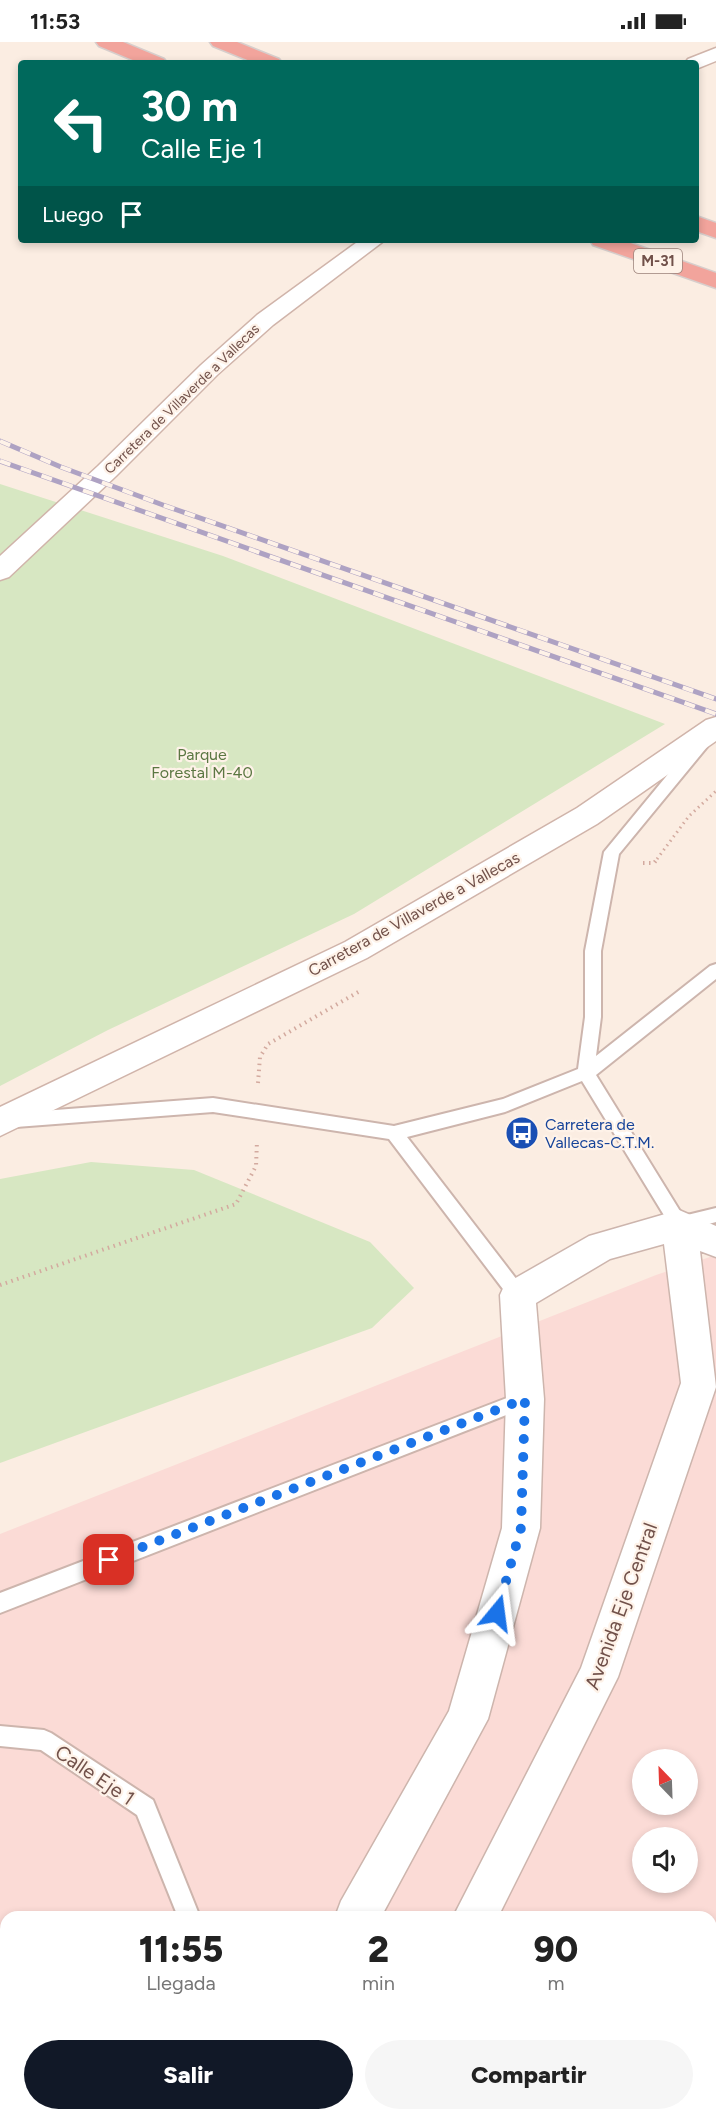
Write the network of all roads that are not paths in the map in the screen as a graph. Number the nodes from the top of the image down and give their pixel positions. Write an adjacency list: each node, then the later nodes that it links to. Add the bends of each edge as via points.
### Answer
1 (106, 42): 4 (highway)
2 (220, 42): 5 (highway)
3 (716, 54): 6 (main road)
4 (149, 60)
5 (265, 60)
6 (699, 61)
7 (699, 225): 8 (highway)
8 (716, 231)
9 (370, 243): 12 (main road, Carretera de Villaverde a Vallecas, via 265,320)
10 (609, 243): 11 (highway, M-31)
11 (716, 281)
12 (0, 572)
13 (714, 729): 15 (lane, via 612,852 593,951 593,1017); 16 (main road, Carretera de Villaverde a Vallecas, via 587,816 356,951)
14 (716, 970): 15 (lane)
15 (586, 1073): 17 (lane, via 505,1105); 19 (lane)
16 (2, 1121): 17 (lane, via 213,1105)
17 (394, 1133): 21 (lane)
18 (716, 1215): 19 (lane)
19 (679, 1225): 20 (main road); 21 (main road, via 602,1247); 22 (main road)
20 (716, 1242)
21 (518, 1295): 23 (main road)
22 (708, 1376): 28 (main road, Avenida Eje Central, via 598,1677)
23 (525, 1399): 24 (lane); 27 (main road, via 521,1528 467,1719)
24 (0, 1603)
25 (0, 1736): 26 (lane, Calle Eje 1, via 44,1740 145,1808)
26 (187, 1911)
27 (360, 1911)
28 (478, 1911)

